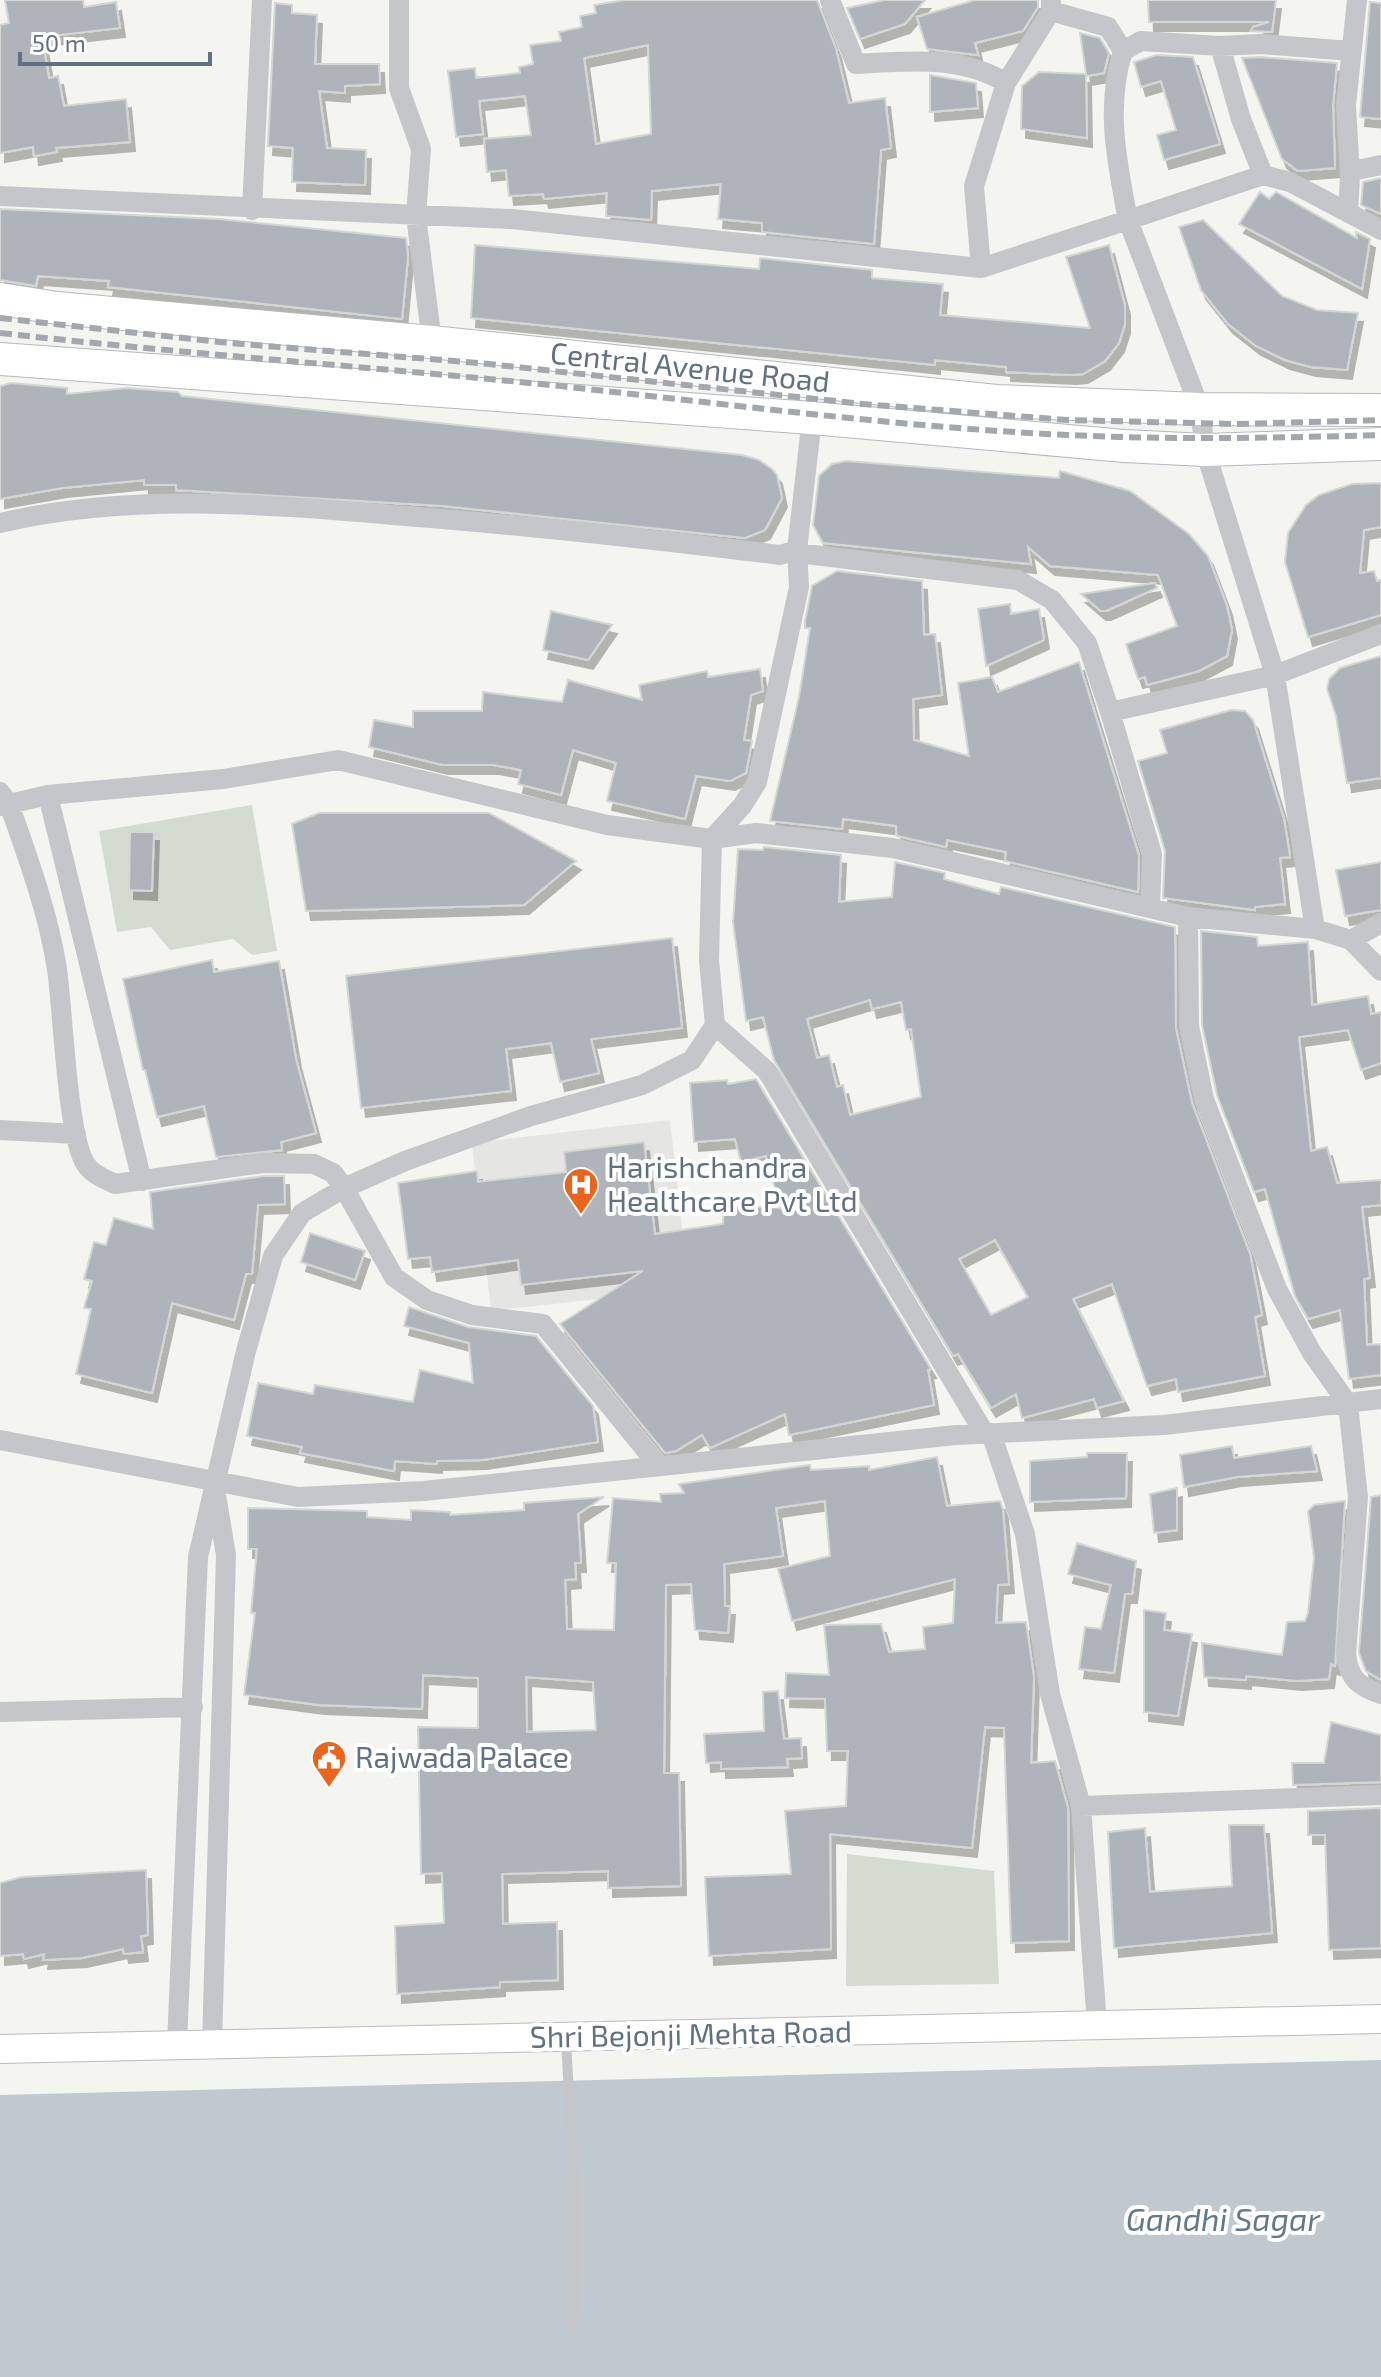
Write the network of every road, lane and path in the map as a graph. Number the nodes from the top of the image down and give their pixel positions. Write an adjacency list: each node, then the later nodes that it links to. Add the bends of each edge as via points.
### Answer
1 (262, 0): 14 (street)
2 (399, 0): 16 (street, via 399,88 421,149)
3 (830, 0): 9 (street, via 856,64 932,60 989,72)
4 (1357, 0): 8 (street)
5 (1051, 5): 7 (street, via 1108,27); 9 (street)
6 (1220, 46): 7 (street, via 1141,41); 8 (street); 11 (street)
7 (1123, 51): 17 (street, via 1113,84 1117,166)
8 (1351, 51): 12 (street, via 1346,105)
9 (1006, 83): 19 (street, via 974,186)
10 (1381, 165): 12 (street, via 1352,171)
11 (1263, 175): 15 (street, via 1290,182); 17 (street)
12 (1350, 177): 15 (street)
13 (0, 196): 14 (street)
14 (252, 210): 16 (street)
15 (1348, 213): 18 (street)
16 (416, 216): 19 (street, via 512,219); 21 (street)
17 (1128, 220): 19 (street); 23 (street)
18 (1381, 230)
19 (981, 268)
20 (0, 299): 21 (main road, Central Avenue Road)
21 (432, 342): 23 (main road, Central Avenue Road, via 996,401)
22 (1, 360): 25 (main road, Central Avenue Road)
23 (1200, 409): 24 (main road, Central Avenue Road); 27 (street)
24 (1381, 410)
25 (812, 418): 27 (main road, Central Avenue Road); 29 (street)
26 (1381, 444): 27 (main road, Central Avenue Road)
27 (1205, 450): 31 (street)
28 (0, 523): 29 (street, via 45,513 191,501 576,529 780,555)
29 (798, 552): 32 (street, via 1018,580 1052,600 1087,643); 35 (street, via 799,587 757,782)
30 (1381, 634): 31 (street)
31 (1275, 675): 32 (street); 39 (street)
32 (1110, 712): 36 (street, via 1152,854)
33 (48, 795): 34 (street); 35 (street, via 223,779 338,760 607,825); 45 (street)
34 (3, 801): 44 (street, via 40,893 56,966)
35 (712, 839): 36 (street, via 756,833 893,848); 42 (street, via 709,960)
36 (1150, 906): 37 (street)
37 (1188, 917): 39 (street); 48 (street, via 1189,1026 1204,1099 1277,1289)
38 (1381, 923): 40 (street)
39 (1315, 929): 40 (street)
40 (1351, 940): 41 (street)
41 (1381, 971)
42 (715, 1025): 46 (street, via 692,1060 642,1085 531,1116); 49 (street, via 767,1071)
43 (0, 1130): 44 (street)
44 (76, 1134): 45 (street, via 85,1163 97,1175 115,1184)
45 (142, 1181): 46 (street, via 263,1163 314,1164 333,1173)
46 (344, 1188): 51 (street, via 394,1277 427,1300 472,1315 543,1324); 52 (street, via 302,1213 273,1256)
47 (1381, 1399): 48 (street)
48 (1348, 1404): 49 (street, via 1164,1425); 53 (street, via 1358,1497 1346,1654 1355,1683)
49 (988, 1433): 51 (street); 57 (street, via 1025,1534 1050,1694)
50 (0, 1440): 52 (street)
51 (658, 1465): 52 (street, via 424,1491 298,1497)
52 (214, 1483): 54 (street, via 198,1557); 61 (street, via 226,1555)
53 (1381, 1694)
54 (193, 1707): 55 (street); 62 (street)
55 (0, 1712)
56 (1381, 1795): 57 (street)
57 (1081, 1806): 59 (street)
58 (1381, 2019): 59 (main road, Shri Bejonji Mehta Road)
59 (1097, 2025): 60 (main road, Shri Bejonji Mehta Road)
60 (566, 2038): 61 (main road, Shri Bejonji Mehta Road); 64 (lane, via 575,2205)
61 (212, 2043): 62 (main road, Shri Bejonji Mehta Road)
62 (177, 2044): 63 (main road, Shri Bejonji Mehta Road)
63 (0, 2049)
64 (573, 2326)

